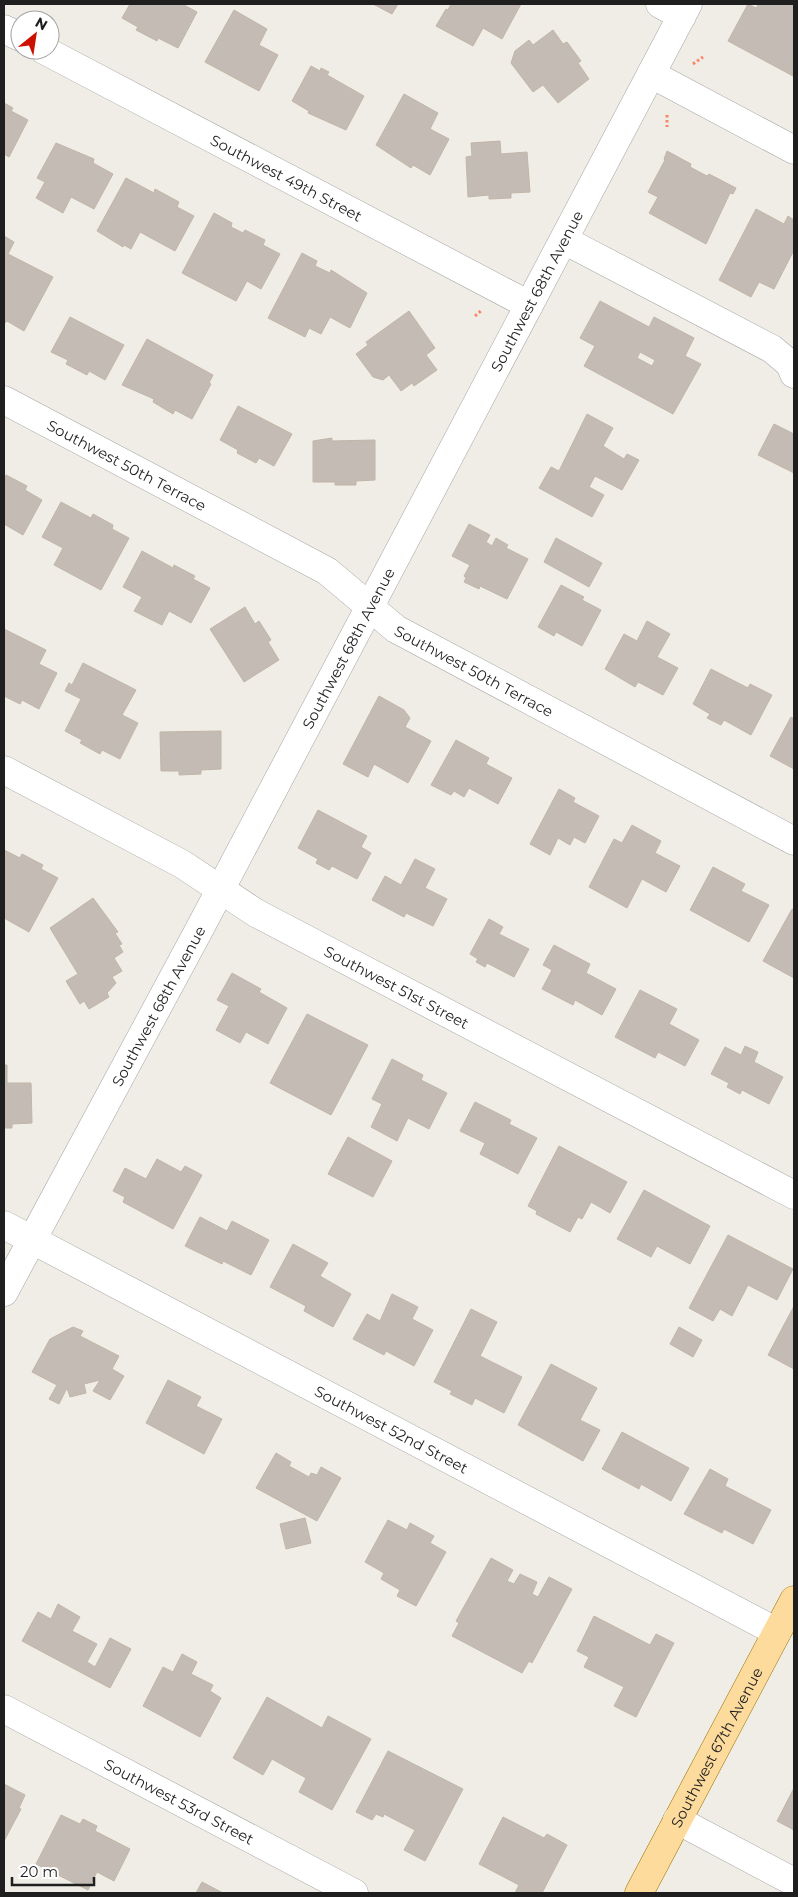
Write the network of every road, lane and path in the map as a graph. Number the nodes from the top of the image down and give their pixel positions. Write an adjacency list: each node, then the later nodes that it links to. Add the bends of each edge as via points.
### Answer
1 (677, 8): 5 (street, Southwest 68th Avenue)
2 (702, 57): 4 (path)
3 (60, 58): 10 (street, Southwest 49th Street)
4 (688, 66)
5 (651, 74): 8 (street); 9 (street, Southwest 68th Avenue)
6 (667, 111): 7 (path)
7 (667, 127)
8 (794, 150)
9 (564, 240): 10 (street, Southwest 68th Avenue); 11 (street, via 772,349 790,364)
10 (529, 305): 13 (street, Southwest 68th Avenue)
11 (794, 374)
12 (4, 400): 13 (street, Southwest 50th Terrace, via 327,571)
13 (370, 607): 15 (street, Southwest 50th Terrace, via 396,629); 16 (street, Southwest 68th Avenue)
14 (4, 770): 16 (street, Southwest 51st Street, via 182,864)
15 (794, 841)
16 (221, 889): 17 (street, Southwest 51st Street, via 256,913); 19 (street, Southwest 68th Avenue)
17 (794, 1196)
18 (4, 1225): 19 (street, Southwest 52nd Street)
19 (32, 1239): 20 (street, Southwest 68th Avenue); 22 (street, Southwest 52nd Street)
20 (4, 1292)
21 (794, 1600): 22 (main road, Southwest 67th Avenue)
22 (777, 1632): 24 (main road, Southwest 67th Avenue)
23 (4, 1709): 26 (street, Southwest 53rd Street)
24 (677, 1820): 25 (street); 27 (main road, Southwest 67th Avenue)
25 (794, 1882)
26 (354, 1893)
27 (639, 1893)

